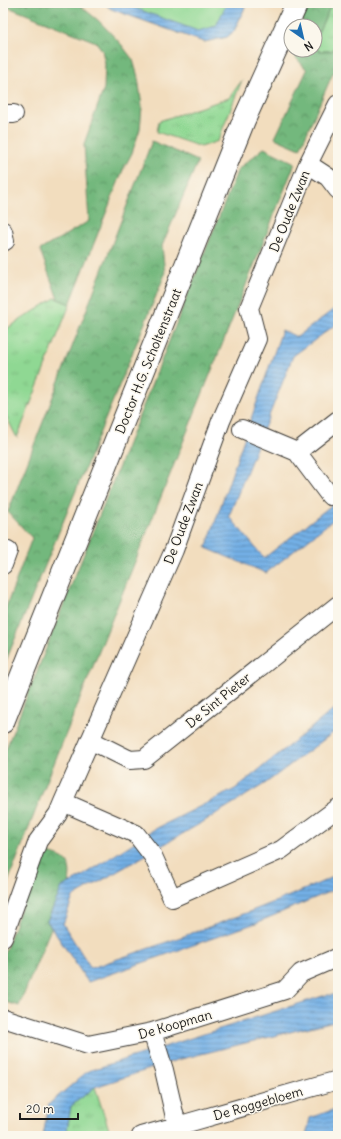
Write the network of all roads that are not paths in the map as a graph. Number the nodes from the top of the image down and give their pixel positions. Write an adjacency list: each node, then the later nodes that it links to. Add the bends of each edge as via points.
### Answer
1 (297, 3): 14 (main road, Doctor H.G. Scholtenstraat, via 244,120)
2 (338, 104): 3 (street, De Oude Zwan)
3 (308, 164): 4 (street, via 328,177); 15 (street, De Oude Zwan, via 249,308 258,339 221,421 174,550)
4 (338, 190)
5 (3, 231): 6 (street)
6 (3, 242)
7 (338, 420): 9 (street)
8 (242, 429): 9 (street)
9 (297, 452): 10 (street)
10 (330, 496)
11 (3, 549): 12 (street, via 8,551)
12 (3, 566)
13 (338, 604): 15 (street, De Sint Pieter, via 144,759 130,760)
14 (3, 722)
15 (90, 740): 16 (street, De Oude Zwan)
16 (64, 802): 17 (street, via 136,834 153,856 172,898 281,850); 18 (street, De Oude Zwan, via 38,841)
17 (338, 808)
18 (3, 938)
19 (338, 957): 21 (street, De Koopman, via 301,973 285,990)
20 (3, 1018): 21 (street, De Koopman, via 88,1045)
21 (154, 1038): 23 (street)
22 (338, 1080): 23 (street, De Roggebloem)
23 (177, 1126): 24 (street, De Roggebloem)
24 (141, 1136)

